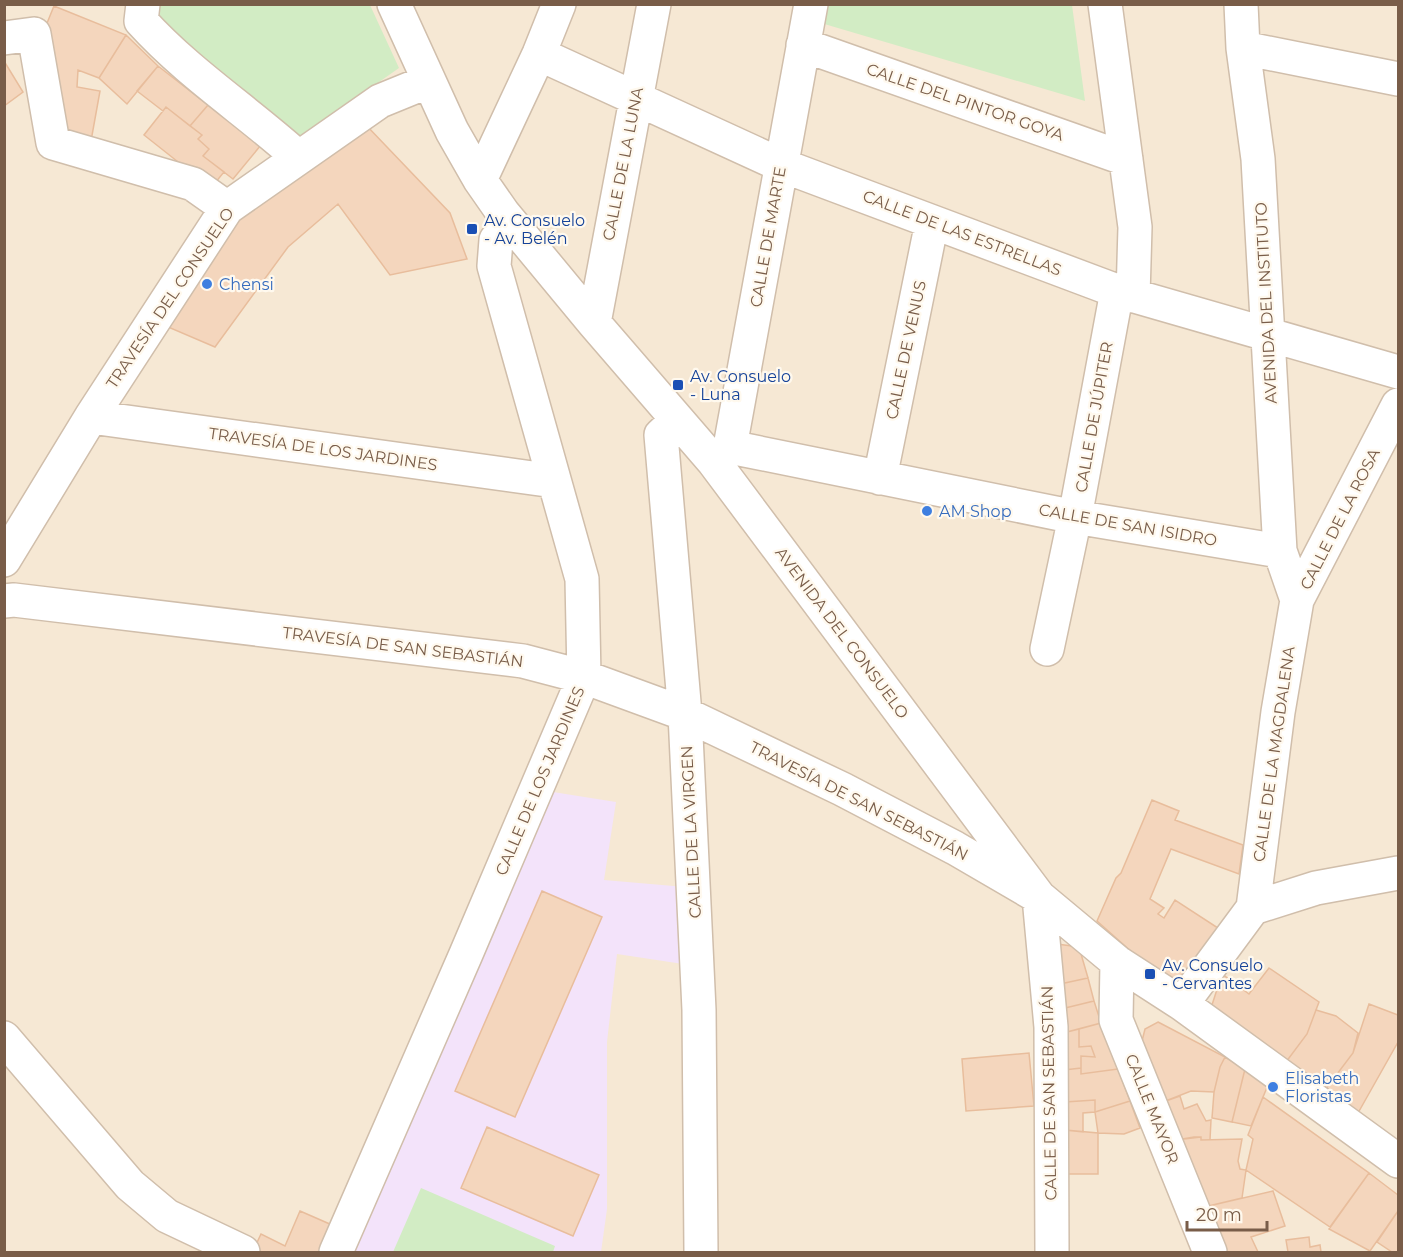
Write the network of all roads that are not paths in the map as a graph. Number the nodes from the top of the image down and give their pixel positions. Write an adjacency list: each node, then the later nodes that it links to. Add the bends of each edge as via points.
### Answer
1 (143, 4): 15 (street, via 141,21 160,42)
2 (394, 4): 13 (street, AVENIDA DEL CONSUELO)
3 (559, 4): 11 (street)
4 (654, 4): 14 (street, CALLE DE LA LUNA)
5 (811, 4): 9 (street, CALLE DE MARTE)
6 (1105, 4): 16 (street)
7 (1240, 4): 10 (street, AVENIDA DEL INSTITUTO)
8 (4, 38): 19 (street, via 34,34 53,143 193,184)
9 (803, 45): 16 (street, CALLE DEL PINTOR GOYA); 17 (street, CALLE DE MARTE)
10 (1243, 48): 12 (street); 24 (street, AVENIDA DEL INSTITUTO, via 1258,159)
11 (540, 54): 14 (street, CALLE DE LAS ESTRELLAS); 18 (street)
12 (1398, 79)
13 (429, 81): 15 (street, TRAVESÍA DEL CONSUELO, via 380,101); 18 (street, AVENIDA DEL CONSUELO)
14 (635, 99): 17 (street, CALLE DE LAS ESTRELLAS); 23 (street, CALLE DE LA LUNA)
15 (298, 158): 19 (street, TRAVESÍA DEL CONSUELO)
16 (1126, 159): 22 (street, via 1135,227)
17 (781, 165): 20 (street, CALLE DE LAS ESTRELLAS); 29 (street, CALLE DE MARTE)
18 (480, 180): 21 (street, AVENIDA DEL CONSUELO)
19 (227, 208): 27 (street, TRAVESÍA DEL CONSUELO)
20 (932, 222): 22 (street, CALLE DE LAS ESTRELLAS); 30 (street, CALLE DE VENUS)
21 (511, 223): 23 (street, AVENIDA DEL CONSUELO); 31 (street, CALLE DE LOS JARDINES, via 496,240 494,266)
22 (1124, 293): 24 (street, CALLE DE LAS ESTRELLAS); 32 (street, CALLE DE JÚPITER)
23 (594, 324): 28 (street, AVENIDA DEL CONSUELO)
24 (1269, 334): 25 (street, CALLE DE LAS ESTRELLAS); 33 (street, AVENIDA DEL INSTITUTO)
25 (1398, 372)
26 (1398, 405): 35 (street, CALLE DE LA ROSA)
27 (92, 417): 31 (street, TRAVESÍA DE LOS JARDINES); 34 (street, TRAVESÍA DEL CONSUELO)
28 (677, 420): 29 (street, AVENIDA DEL CONSUELO); 39 (street, CALLE DE LA VIRGEN, via 661,435)
29 (722, 455): 30 (street, CALLE DE SAN ISIDRO); 41 (street, AVENIDA DEL CONSUELO)
30 (880, 478): 32 (street, CALLE DE SAN ISIDRO)
31 (554, 481): 38 (street, CALLE DE LOS JARDINES, via 582,579)
32 (1075, 517): 33 (street, CALLE DE SAN ISIDRO); 37 (street, CALLE DE JÚPITER)
33 (1280, 551): 35 (street, AVENIDA DEL INSTITUTO)
34 (4, 560)
35 (1297, 600): 42 (street, CALLE DE LA MAGDALENA)
36 (4, 601): 38 (street, TRAVESÍA DE SAN SEBASTIÁN, via 523,661)
37 (1047, 649)
38 (584, 677): 39 (street, TRAVESÍA DE SAN SEBASTIÁN); 48 (street, CALLE DE LOS JARDINES)
39 (686, 714): 41 (street, TRAVESÍA DE SAN SEBASTIÁN, via 842,789); 49 (street, CALLE DE LA VIRGEN, via 699,1010)
40 (1398, 873): 42 (street, via 1316,888)
41 (1039, 897): 43 (street, AVENIDA DEL CONSUELO); 50 (street, CALLE DE SAN SEBASTIÁN, via 1051,1027)
42 (1253, 908): 44 (street)
43 (1117, 962): 44 (street, AVENIDA DEL CONSUELO); 51 (street, CALLE MAYOR, via 1116,1020)
44 (1182, 1004): 46 (street, AVENIDA DEL CONSUELO)
45 (4, 1038): 47 (street, via 130,1185 167,1216)
46 (1398, 1161)
47 (243, 1252)
48 (336, 1252)
49 (701, 1252)
50 (1053, 1252)
51 (1210, 1252)

